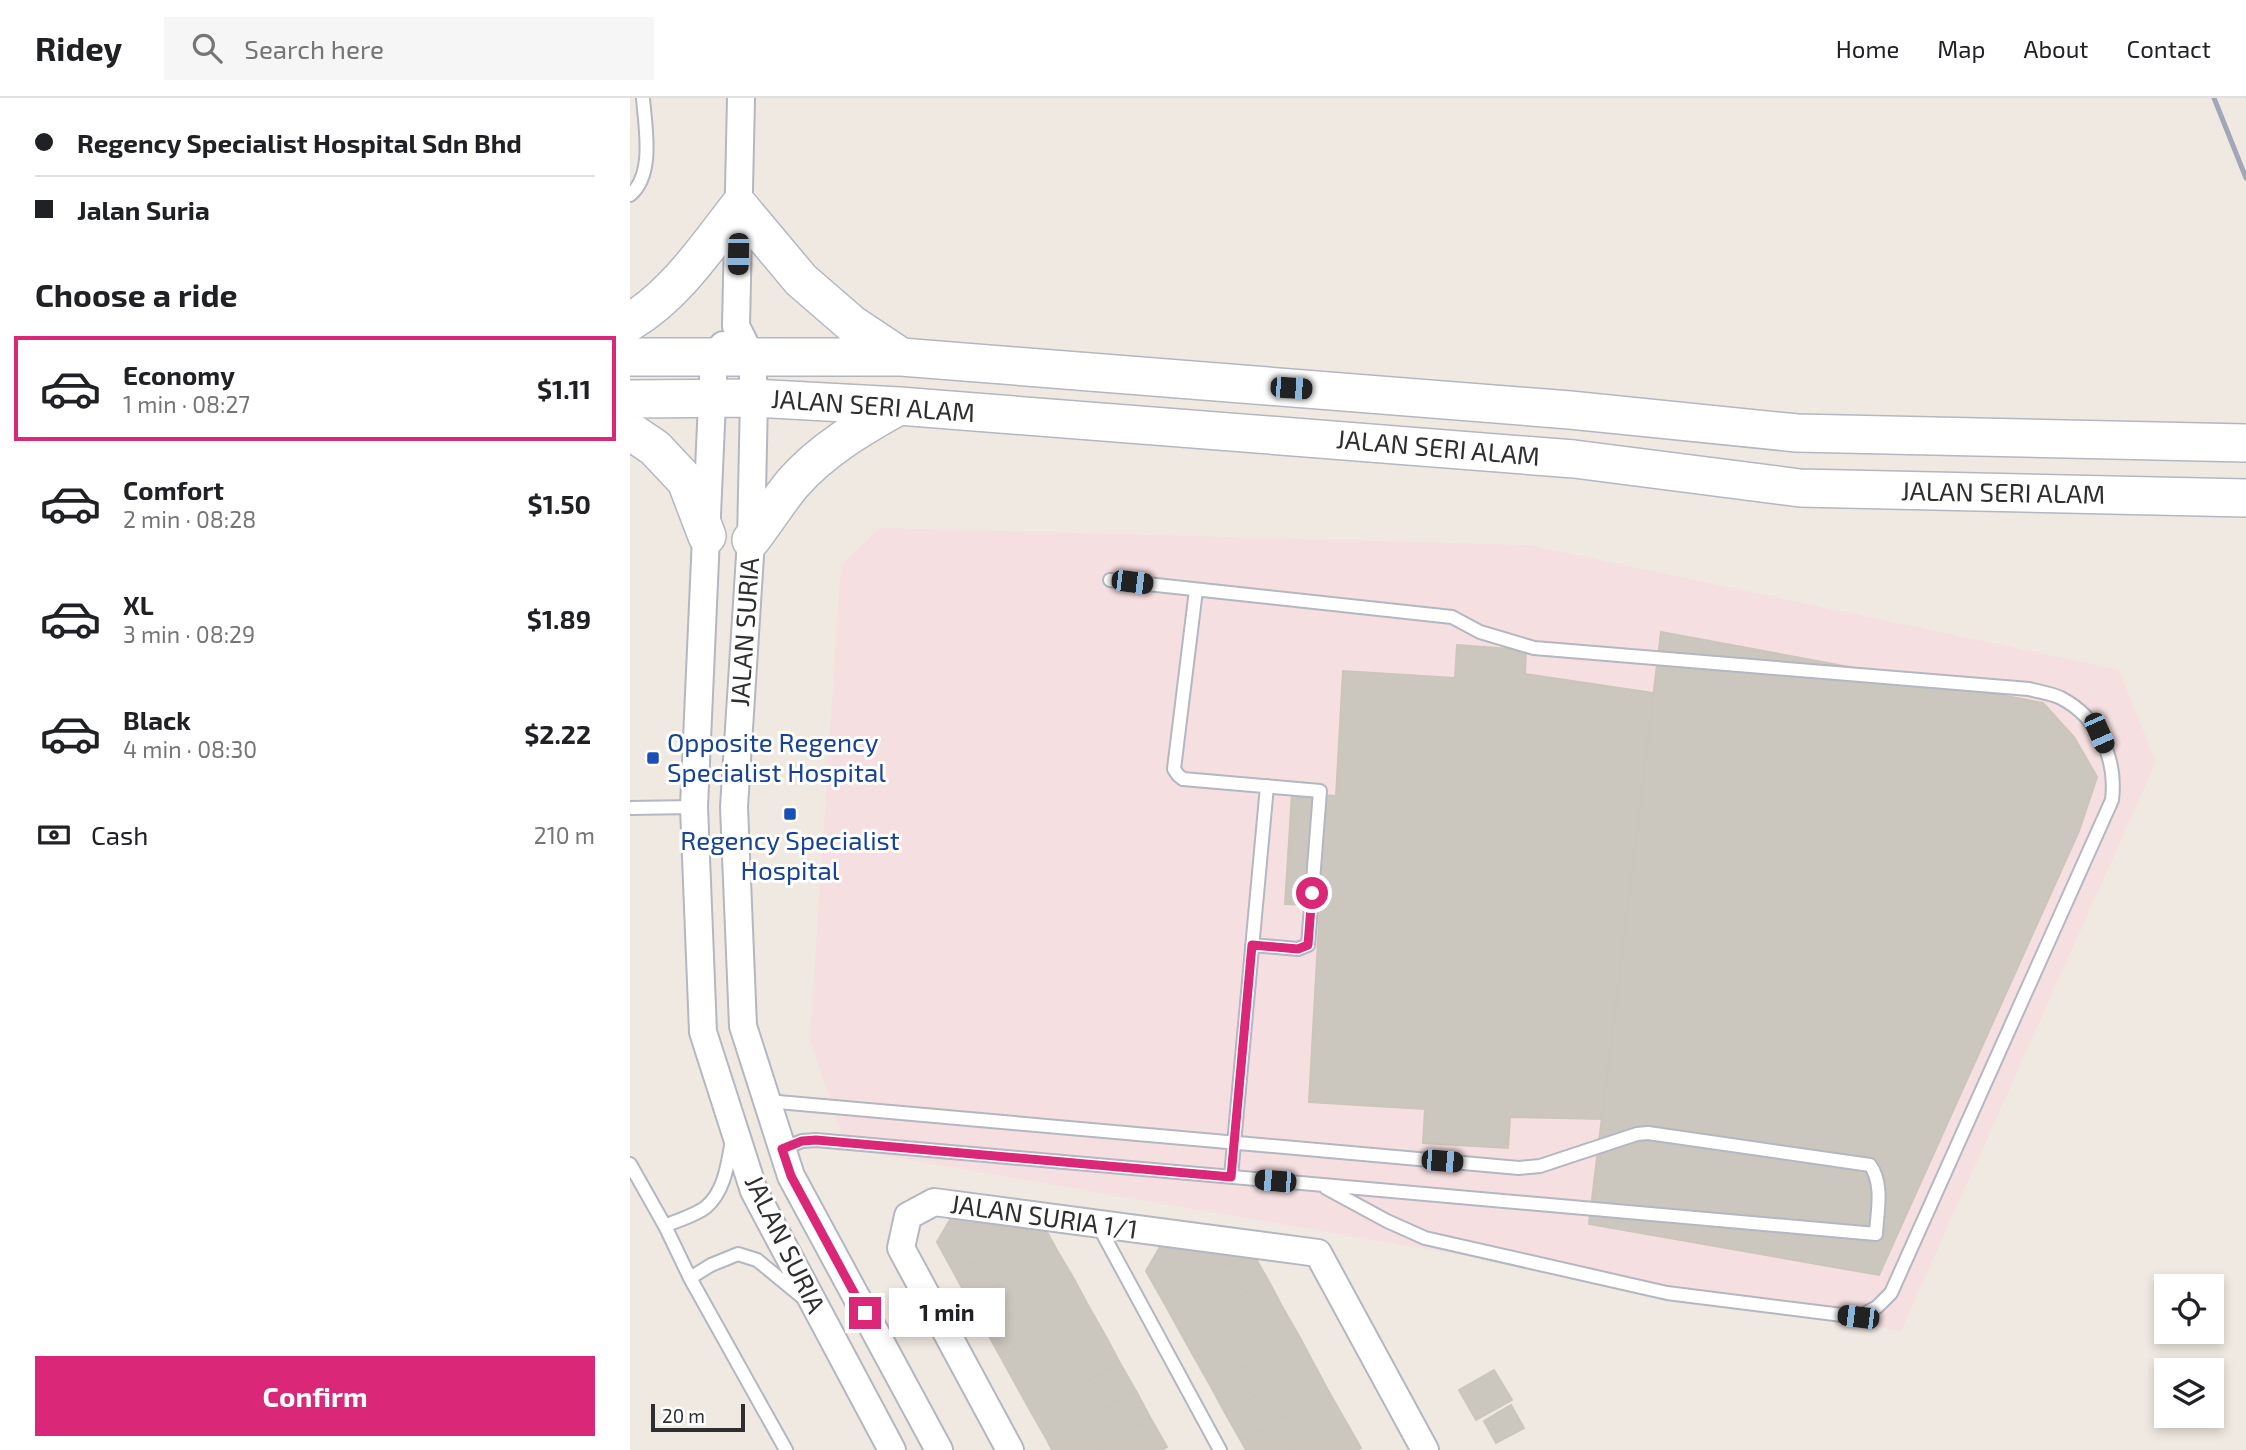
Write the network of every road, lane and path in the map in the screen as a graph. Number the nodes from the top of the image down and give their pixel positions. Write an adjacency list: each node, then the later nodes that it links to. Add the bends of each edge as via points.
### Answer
1 (643, 98): 3 (lane, via 648,158)
2 (741, 98): 4 (street)
3 (630, 195)
4 (739, 206): 5 (main road, via 671,289); 6 (street); 9 (main road, via 801,280 853,325)
5 (630, 321)
6 (736, 326): 8 (street); 10 (street)
7 (630, 357): 8 (main road, JALAN SERI ALAM)
8 (714, 357): 10 (main road, JALAN SERI ALAM); 11 (street, JALAN SURIA)
9 (901, 357): 10 (main road, JALAN SERI ALAM); 16 (main road, JALAN SERI ALAM, via 1570,410 1797,433)
10 (752, 358): 12 (street, JALAN SURIA)
11 (713, 398): 12 (main road, JALAN SERI ALAM); 13 (main road, JALAN SERI ALAM); 18 (street, JALAN SURIA)
12 (754, 398): 14 (main road, JALAN SERI ALAM); 19 (street, JALAN SURIA)
13 (630, 399)
14 (899, 406): 17 (main road, JALAN SERI ALAM, via 1574,459 1800,488); 19 (main road, via 858,428 794,482)
15 (630, 431): 18 (main road, via 655,448 686,481)
16 (2246, 443)
17 (2246, 498)
18 (707, 536): 23 (street, JALAN SURIA)
19 (751, 540): 26 (street, JALAN SURIA, via 734,807 743,1026)
20 (1110, 580): 21 (lane)
21 (1196, 590): 22 (lane, via 1174,769 1183,779); 32 (lane, via 1452,617 1480,632 1534,648 2029,689 2058,696 2080,709 2110,757 2112,800 1891,1293 1867,1314 1858,1317 1667,1293 1425,1238)
22 (1267, 786): 25 (lane); 25 (lane, via 1320,791 1308,945 1298,949)
23 (694, 807): 24 (lane); 27 (street, JALAN SURIA, via 704,1032)
24 (630, 808)
25 (1252, 945): 28 (lane)
26 (767, 1101): 28 (lane); 29 (street, JALAN SURIA)
27 (734, 1128): 34 (lane, via 726,1173 717,1193 706,1207); 36 (street, JALAN SURIA, via 754,1192)
28 (1234, 1142): 31 (lane); 32 (lane, via 1519,1168 1540,1166 1648,1133 1870,1166 1878,1184 1876,1234)
29 (782, 1149): 31 (lane, via 816,1140); 39 (street, JALAN SURIA, via 791,1176)
30 (630, 1164): 34 (lane)
31 (1231, 1177): 32 (lane)
32 (1320, 1185)
33 (1097, 1224): 40 (street, JALAN SURIA 1/1, via 934,1202 908,1216 901,1248); 41 (lane); 42 (street, JALAN SURIA 1/1, via 1318,1253)
34 (665, 1227): 35 (lane)
35 (690, 1278): 36 (lane, via 738,1254 757,1260); 37 (lane)
36 (815, 1307): 38 (street, JALAN SURIA)
37 (786, 1450)
38 (892, 1450)
39 (939, 1450)
40 (1010, 1450)
41 (1220, 1450)
42 (1425, 1450)

